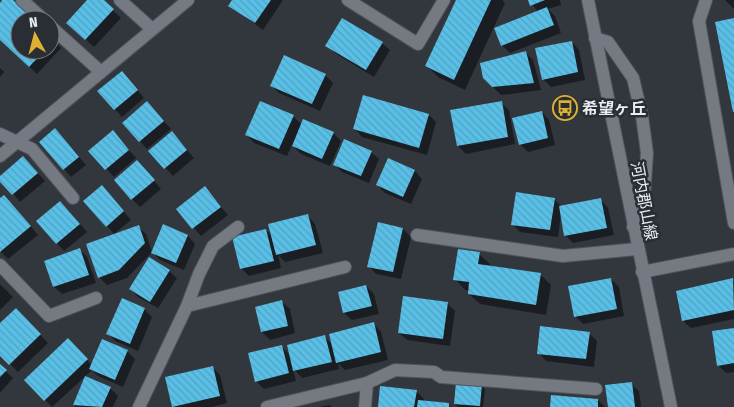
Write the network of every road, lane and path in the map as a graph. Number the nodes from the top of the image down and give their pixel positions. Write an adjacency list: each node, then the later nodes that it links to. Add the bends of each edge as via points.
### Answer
1 (22, 0): 8 (street)
2 (120, 0): 9 (street)
3 (188, 0): 9 (street)
4 (348, 0): 5 (street, via 418,44)
5 (444, 0)
6 (588, 0): 11 (street, 河内郡山線)
7 (706, 0): 17 (street, via 700,21)
8 (33, 10)
9 (152, 30): 12 (street)
10 (60, 35): 12 (street)
11 (595, 38): 19 (street, 河内郡山線); 19 (street, via 608,42 633,78 642,116 648,153 643,211)
12 (101, 72): 14 (street)
13 (0, 134): 14 (street)
14 (17, 141): 15 (street); 16 (street, via 32,149)
15 (0, 156)
16 (74, 198)
17 (734, 222)
18 (238, 226): 27 (street, via 213,246)
19 (633, 227): 21 (street, 河内郡山線)
20 (417, 235): 21 (street, via 563,256)
21 (637, 249): 25 (street, 河内郡山線)
22 (734, 254): 25 (street)
23 (0, 264): 26 (street, via 49,316)
24 (345, 267): 27 (street)
25 (642, 272): 33 (street, 河内郡山線)
26 (96, 298)
27 (187, 306): 30 (street)
28 (367, 383): 29 (street, via 395,370); 31 (street); 32 (street)
29 (596, 389)
30 (139, 407)
31 (266, 407)
32 (365, 407)
33 (671, 407)

